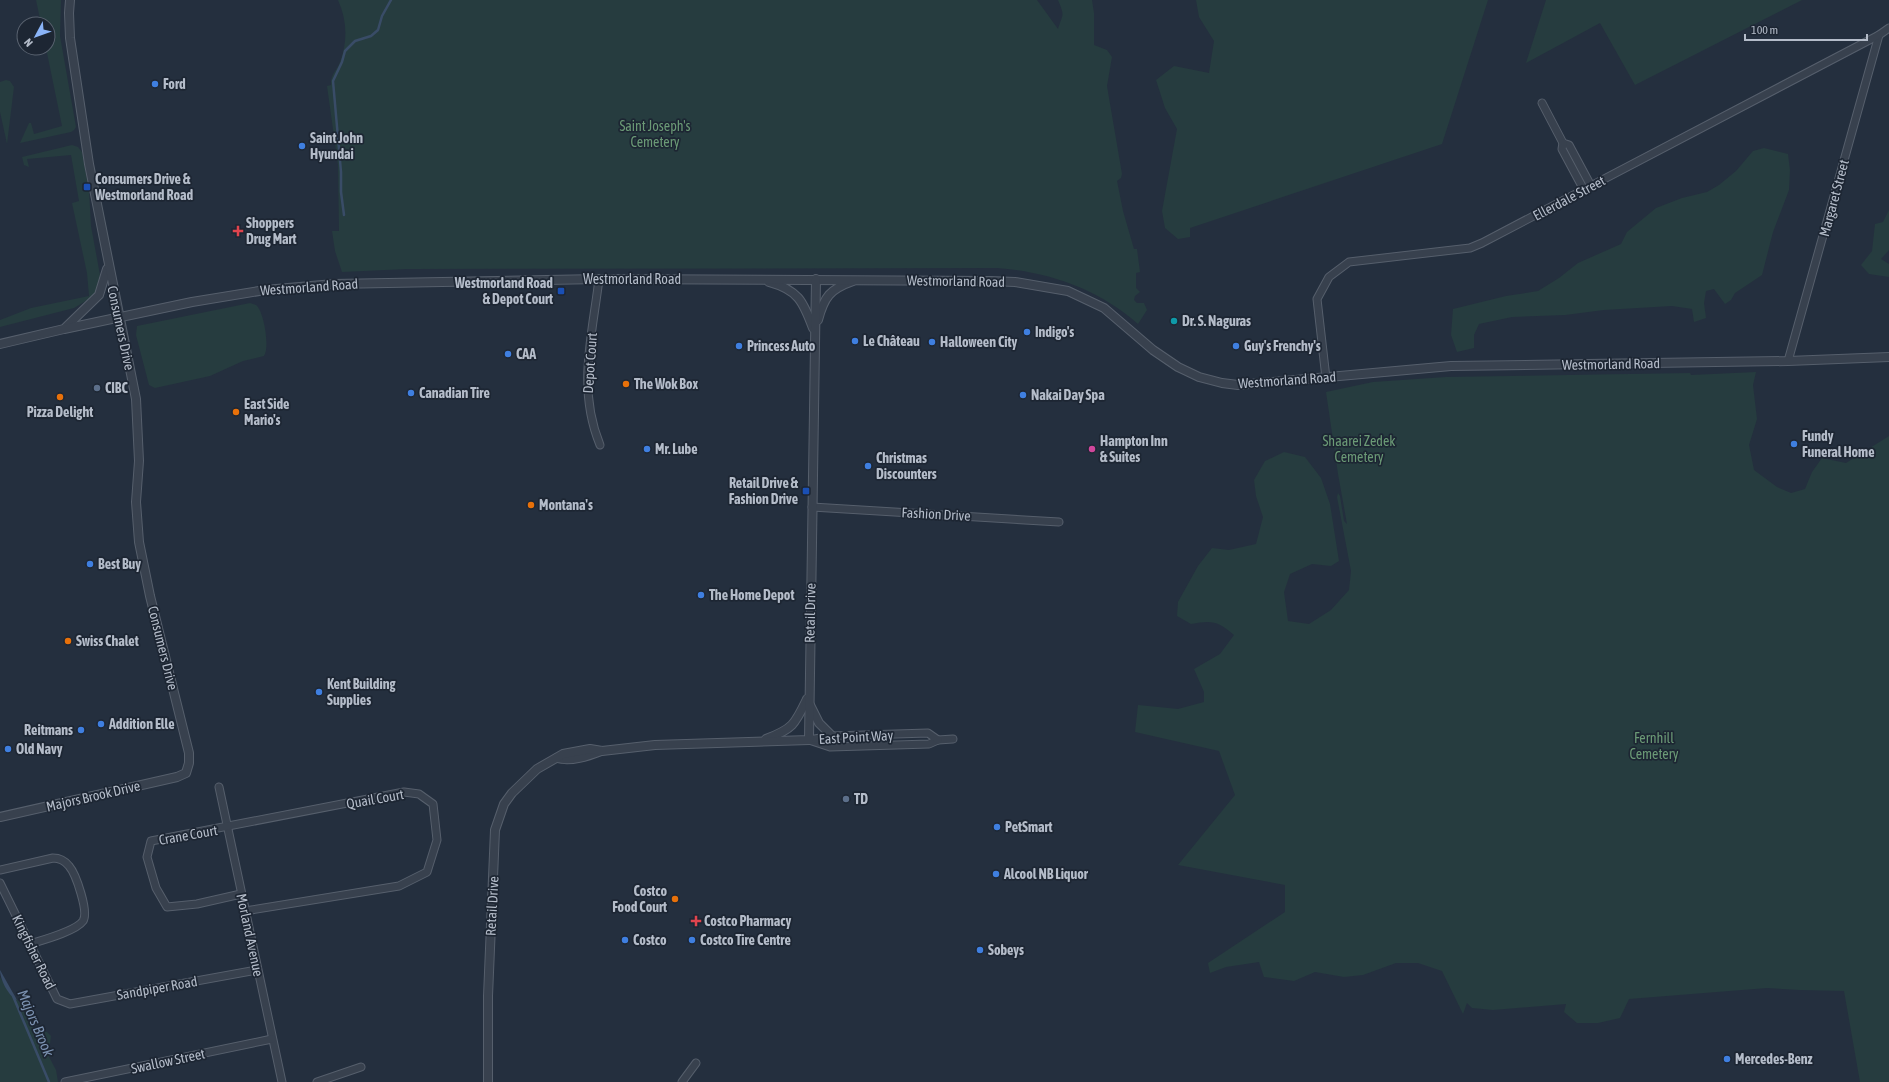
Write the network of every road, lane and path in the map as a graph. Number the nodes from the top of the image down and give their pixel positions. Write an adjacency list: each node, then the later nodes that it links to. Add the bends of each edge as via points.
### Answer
1 (70, 0): 8 (street, Consumers Drive, via 68,13 72,53)
2 (1889, 28): 3 (street, Ellerdale Street)
3 (1879, 35): 6 (street, Ellerdale Street); 18 (street, Margaret Street)
4 (1542, 104): 5 (street)
5 (1564, 143): 6 (street, via 1569,145); 7 (street, via 1562,149)
6 (1591, 186): 7 (street, Ellerdale Street)
7 (1584, 190): 19 (street, Ellerdale Street, via 1470,248 1349,262 1329,277 1317,299)
8 (108, 264): 13 (street, Consumers Drive); 14 (street, via 99,295)
9 (599, 279): 10 (street, Westmorland Road); 13 (street, Westmorland Road, via 398,282 291,287 192,302); 20 (street, Depot Court, via 587,379 588,409)
10 (761, 279): 11 (street, Westmorland Road); 15 (street, via 781,285 799,297)
11 (816, 279): 12 (street, Westmorland Road); 15 (street, Retail Drive)
12 (860, 279): 15 (street, via 836,288 828,296 821,309); 19 (street, Westmorland Road, via 1016,282 1068,291 1104,308 1153,350 1199,377 1244,385)
13 (119, 317): 14 (street, Westmorland Road); 29 (street, Consumers Drive, via 138,414 139,461 136,502 139,542 189,753)
14 (64, 328): 16 (street, Westmorland Road)
15 (815, 333): 21 (street, Retail Drive)
16 (0, 344)
17 (1889, 357): 18 (street, Westmorland Road)
18 (1788, 361): 19 (street, Westmorland Road, via 1451,366)
19 (1326, 378)
20 (600, 445)
21 (812, 508): 22 (street, Fashion Drive); 23 (street, Retail Drive)
22 (1059, 522)
23 (808, 696): 24 (street, via 819,723); 26 (street, Retail Drive); 28 (street, via 794,725 784,733)
24 (832, 736): 26 (street, East Point Way); 27 (street, East Point Way, via 928,733)
25 (953, 739): 27 (street, East Point Way)
26 (809, 740): 27 (street, East Point Way, via 830,747 929,744); 28 (street, Retail Drive)
27 (938, 740)
28 (759, 741): 46 (street, Retail Drive, via 654,745 602,751 564,760 558,758 543,764 512,793 504,804 495,830 488,996)
29 (186, 773): 31 (street, Majors Brook Drive)
30 (219, 787): 32 (street, Morland Avenue)
31 (0, 817)
32 (227, 827): 35 (street, Morland Avenue); 35 (street, Crane Court, via 151,841 148,857 156,888 167,907 197,904); 36 (street, Quail Court, via 404,792 419,794 433,804 437,840 427,872 399,886)
33 (0, 870): 37 (street, via 53,858 62,860 71,867 85,904 84,920 77,926)
34 (0, 883): 37 (street, Kingfisher Road)
35 (241, 894): 36 (street, Morland Avenue)
36 (245, 911): 38 (street, Morland Avenue)
37 (30, 944): 39 (street, Kingfisher Road)
38 (257, 970): 39 (street, Sandpiper Road, via 70,1004); 40 (street, Morland Avenue)
39 (57, 998)
40 (272, 1040): 43 (street, Swallow Street); 44 (street, Morland Avenue)
41 (696, 1063): 47 (street)
42 (361, 1067): 45 (street)
43 (64, 1082)
44 (282, 1082)
45 (317, 1082)
46 (488, 1082)
47 (682, 1082)

